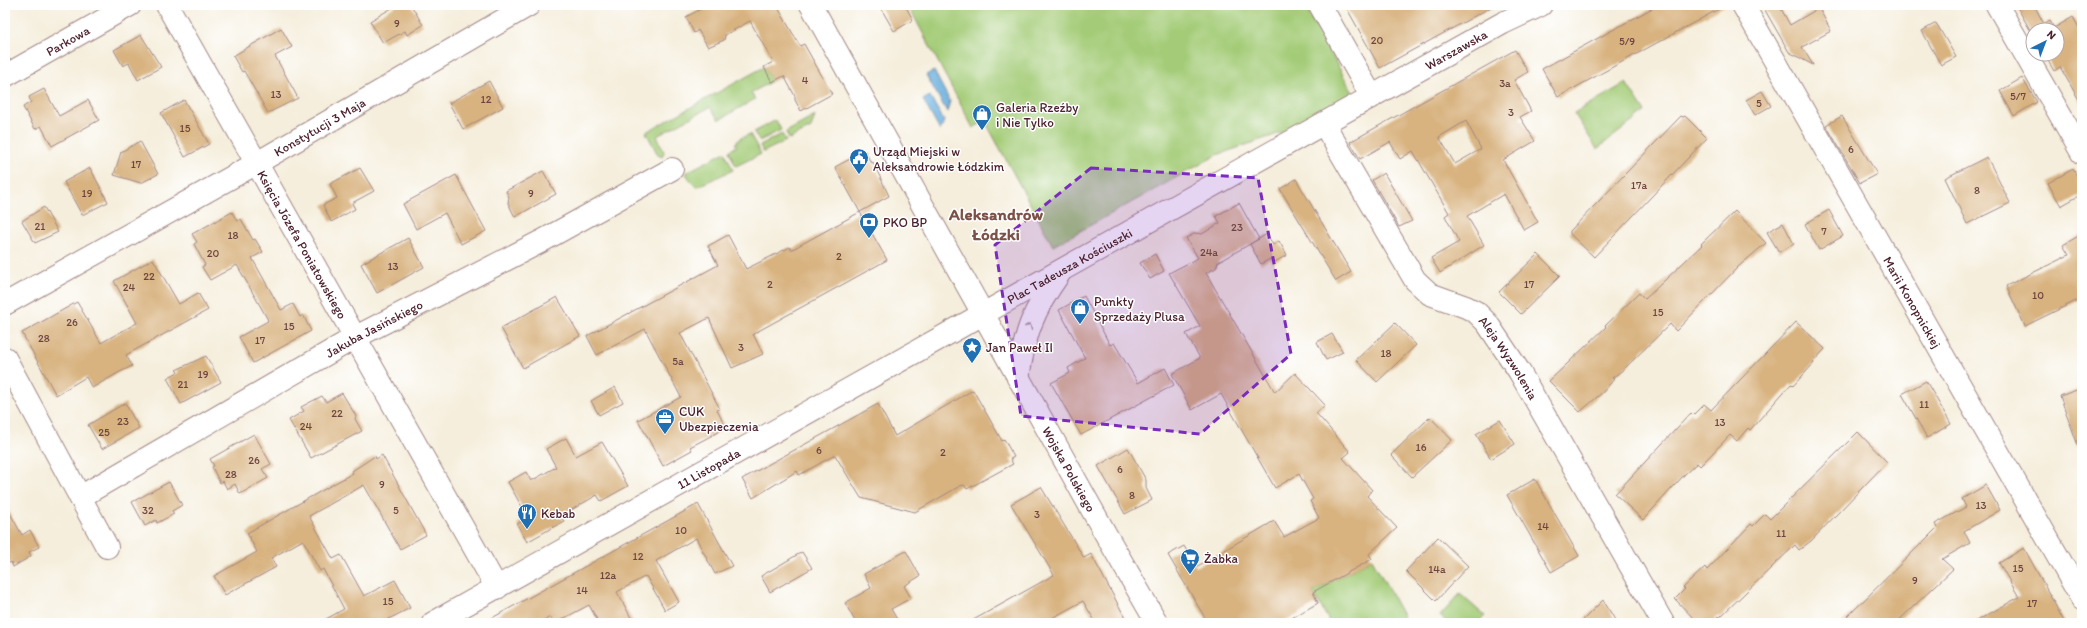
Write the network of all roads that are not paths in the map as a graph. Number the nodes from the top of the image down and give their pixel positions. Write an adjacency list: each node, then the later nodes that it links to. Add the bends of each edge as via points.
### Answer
1 (130, 5): 9 (street, Parkowa)
2 (167, 5): 13 (street, Księcia Józefa Poniatowskiego)
3 (529, 5): 13 (street, Konstytucji 3 Maja)
4 (811, 5): 17 (street)
5 (1320, 5): 10 (street)
6 (1541, 5): 10 (street, Warszawska, via 1503,23)
7 (1743, 5): 24 (street, Marii Konopnickiej)
8 (1997, 5): 12 (street)
9 (5, 76)
10 (1372, 97): 11 (street, Plac Tadeusza Kościuszki)
11 (1324, 124): 15 (street, Plac Tadeusza Kościuszki); 27 (street, Aleja Wyzwolenia, via 1415,280 1430,294 1471,310 1487,323 1519,371)
12 (2082, 153)
13 (258, 163): 16 (street, Konstytucji 3 Maja); 18 (street, Księcia Józefa Poniatowskiego)
14 (672, 169): 18 (street, Jakuba Jasińskiego, via 542,241)
15 (1061, 271): 17 (street, Plac Tadeusza Kościuszki); 20 (street, one-way to 15, via 1027,330 1044,294)
16 (5, 304)
17 (983, 314): 20 (street, Wojska Polskiego); 23 (street, 11 Listopada)
18 (354, 338): 21 (street, Jakuba Jasińskiego); 23 (street, Księcia Józefa Poniatowskiego)
19 (5, 358): 21 (street)
20 (1018, 378): 26 (street, Wojska Polskiego)
21 (80, 497): 22 (street)
22 (107, 547)
23 (497, 588): 25 (street, 11 Listopada)
24 (2082, 599)
25 (433, 623)
26 (1157, 623)
27 (1663, 623)

